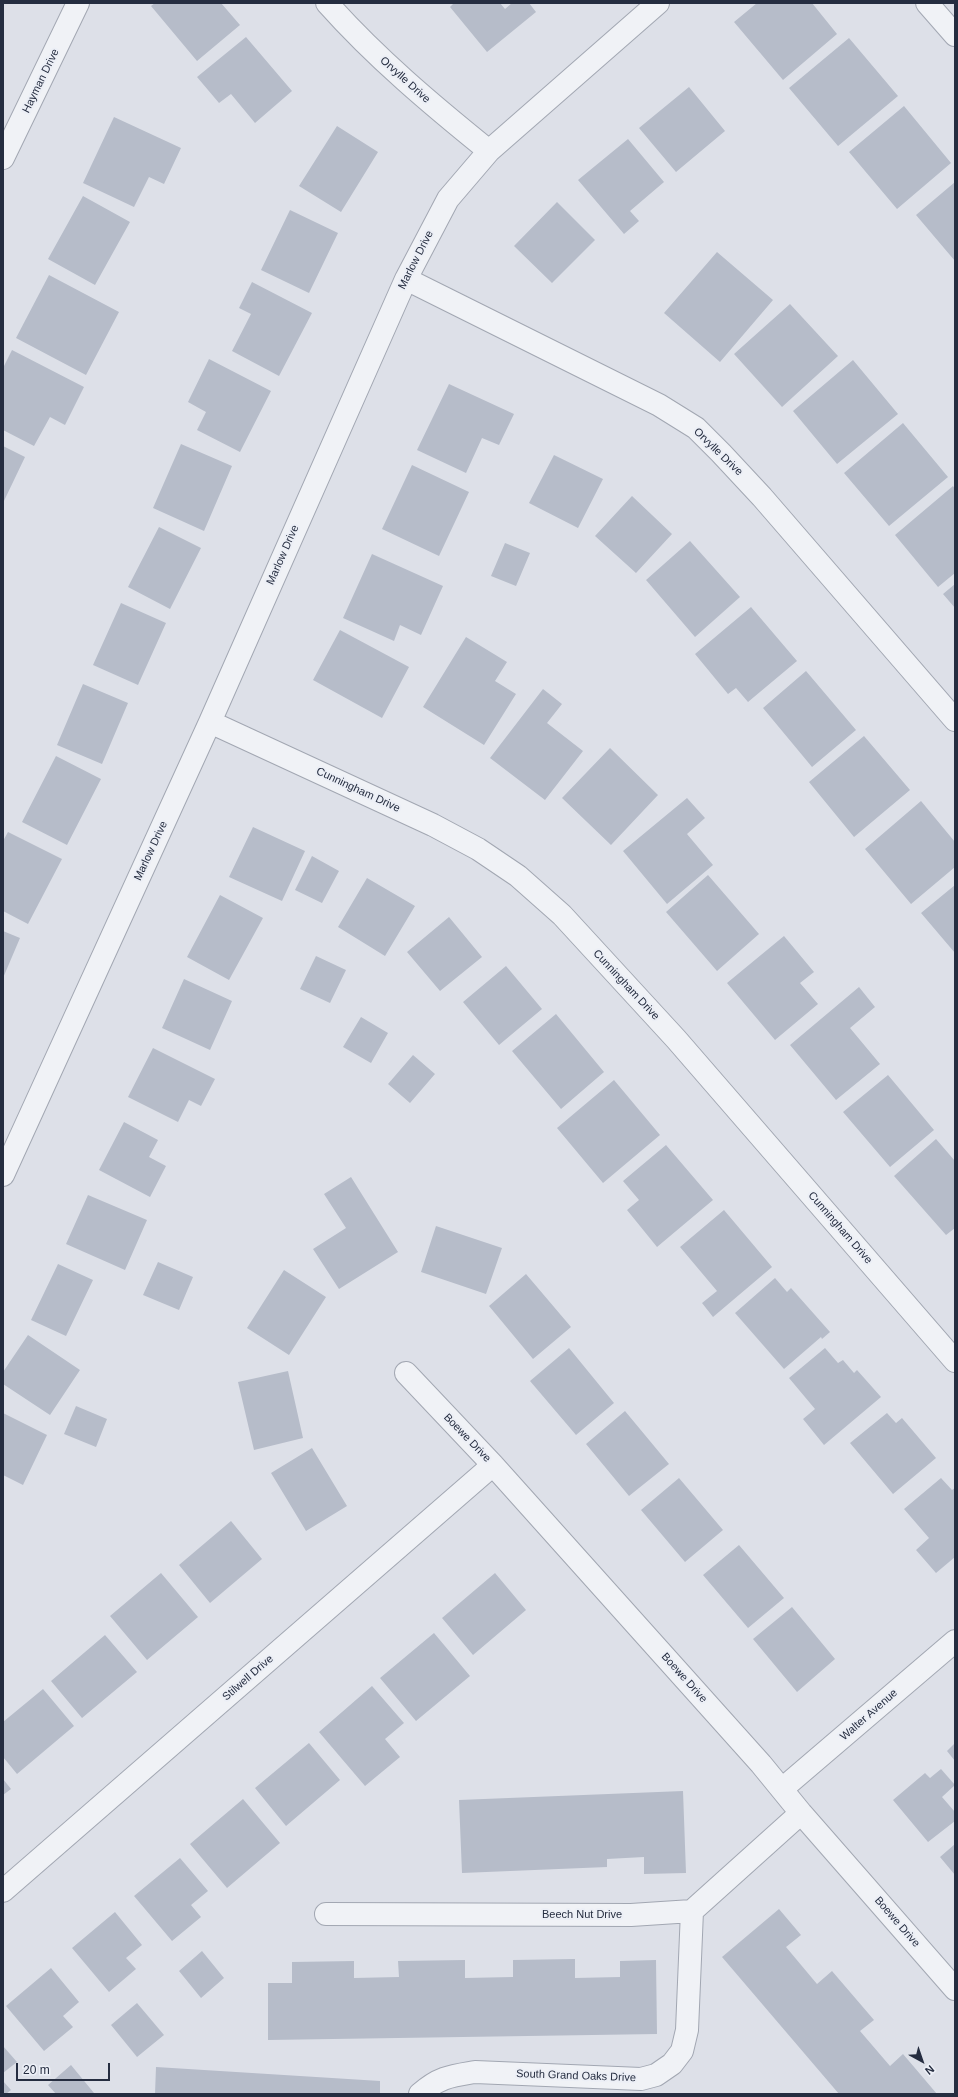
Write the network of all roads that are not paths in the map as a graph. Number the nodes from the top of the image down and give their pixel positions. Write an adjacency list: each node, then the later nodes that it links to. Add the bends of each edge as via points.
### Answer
1 (78, 3): 7 (street, Hayman Drive)
2 (327, 3): 6 (street, Orvylle Drive, via 428,101)
3 (658, 3): 6 (street, Marlow Drive)
4 (927, 3): 5 (street)
5 (955, 36)
6 (489, 151): 8 (street, Marlow Drive, via 448,199)
7 (3, 158)
8 (406, 279): 9 (street, Orvylle Drive, via 660,405 696,428 762,497); 10 (street, Marlow Drive)
9 (955, 720)
10 (210, 722): 11 (street, Marlow Drive); 12 (street, Cunningham Drive, via 433,825 478,849 518,876 562,915 676,1039)
11 (3, 1175)
12 (955, 1360)
13 (406, 1373): 14 (street, Boewe Drive)
14 (493, 1465): 16 (street, Boewe Drive); 18 (street, Stilwell Drive)
15 (955, 1641): 16 (street, Walter Avenue)
16 (782, 1789): 17 (street, Boewe Drive)
17 (801, 1813): 19 (street); 21 (street, Boewe Drive)
18 (3, 1891)
19 (692, 1911): 20 (street, Beech Nut Drive, via 630,1915); 22 (street, South Grand Oaks Drive, via 687,2030 682,2050 672,2064 656,2075 640,2079 475,2072 448,2076 433,2083)
20 (326, 1914)
21 (955, 1989)
22 (420, 2094)

